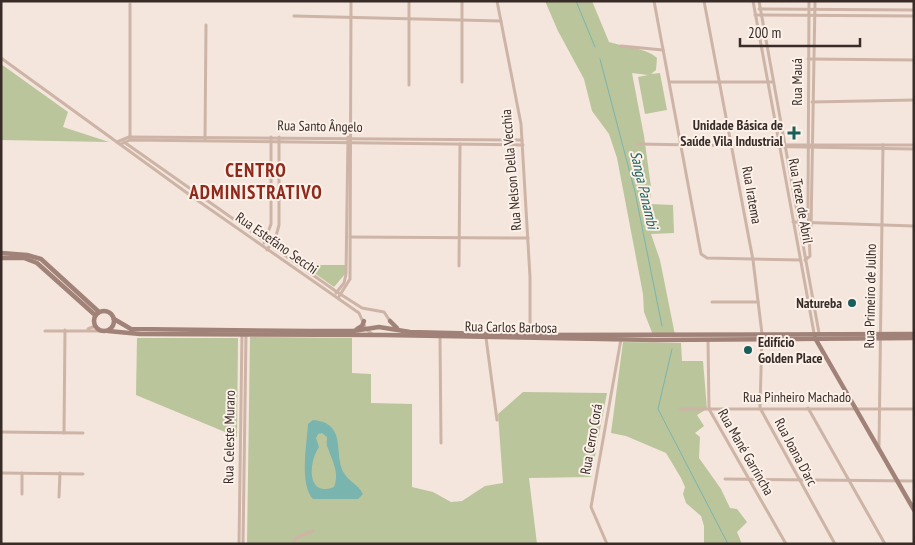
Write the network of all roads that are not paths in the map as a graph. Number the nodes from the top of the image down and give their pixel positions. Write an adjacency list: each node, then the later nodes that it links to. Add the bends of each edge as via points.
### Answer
1 (351, 1): 22 (street)
2 (409, 1): 24 (street)
3 (462, 1): 25 (street)
4 (497, 1): 26 (street, Rua Nelson Della Vecchia)
5 (654, 1): 29 (street)
6 (704, 1): 34 (street, Rua Iratema)
7 (753, 1): 15 (street, Rua Treze de Abril)
8 (759, 1): 12 (street, Rua Treze de Abril)
9 (809, 1): 13 (street, Rua Mauá)
10 (815, 1): 14 (street)
11 (130, 4): 46 (street)
12 (760, 9): 13 (street); 15 (street); 17 (street, Rua Treze de Abril)
13 (809, 9): 14 (street); 18 (street, Rua Mauá)
14 (815, 9): 16 (street); 19 (street)
15 (754, 10): 20 (street, Rua Treze de Abril)
16 (914, 10)
17 (761, 14): 18 (street); 20 (street); 38 (street, Rua Treze de Abril)
18 (809, 14): 19 (street); 31 (street, Rua Mauá)
19 (815, 14): 23 (street); 32 (street)
20 (755, 15): 37 (street, Rua Treze de Abril)
21 (294, 16): 22 (street)
22 (350, 16): 24 (street); 45 (street)
23 (914, 16)
24 (409, 18): 25 (street); 39 (street)
25 (462, 19): 26 (street); 35 (street)
26 (501, 21): 49 (street, Rua Nelson Della Vecchia)
27 (206, 26): 47 (street)
28 (622, 46): 29 (street)
29 (663, 50): 36 (street)
30 (1, 58): 50 (street)
31 (808, 59): 32 (street); 42 (street, Rua Mauá)
32 (813, 59): 33 (street); 41 (street)
33 (914, 60)
34 (720, 81): 36 (street); 37 (street); 59 (street, Rua Iratema)
35 (462, 82)
36 (670, 82): 55 (street)
37 (767, 82): 38 (street); 60 (street, Rua Treze de Abril)
38 (773, 82): 61 (street, Rua Treze de Abril)
39 (409, 85)
40 (914, 100): 41 (street)
41 (813, 102): 42 (street); 62 (street)
42 (808, 103): 62 (street, Rua Mauá)
43 (271, 137): 44 (street, Rua Santo Ângelo); 47 (street, Rua Santo Ângelo); 51 (street)
44 (279, 137): 45 (street, Rua Santo Ângelo); 52 (street)
45 (349, 138): 48 (street, Rua Santo Ângelo); 53 (street)
46 (130, 139): 47 (street, Rua Santo Ângelo); 50 (street, Rua Santo Ângelo)
47 (205, 140): 51 (street, Rua Santo Ângelo)
48 (461, 140): 49 (street, Rua Santo Ângelo); 56 (street)
49 (522, 140): 57 (street, Rua Nelson Della Vecchia)
50 (121, 142): 65 (street)
51 (271, 143): 52 (street, Rua Santo Ângelo); 74 (street, via 271,224)
52 (279, 143): 53 (street, Rua Santo Ângelo); 75 (street, via 279,225)
53 (349, 144): 56 (street, Rua Santo Ângelo); 72 (street); 86 (street, via 346,274)
54 (637, 144): 55 (street)
55 (680, 144): 59 (street); 80 (street, via 701,254 707,258)
56 (460, 145): 57 (street, Rua Santo Ângelo); 71 (street)
57 (523, 145): 73 (street, Rua Nelson Della Vecchia)
58 (914, 145): 63 (street)
59 (732, 146): 60 (street); 80 (street, Rua Iratema)
60 (779, 146): 61 (street); 66 (street, Rua Treze de Abril)
61 (785, 146): 62 (street); 67 (street, Rua Treze de Abril)
62 (810, 146): 63 (street); 68 (street, Rua Mauá)
63 (883, 147): 64 (street); 69 (street, Rua Primeiro de Julho)
64 (914, 149)
65 (195, 196): 74 (street); 76 (street, Rua Estefáno Secchi)
66 (793, 222): 67 (street); 81 (street, Rua Treze de Abril)
67 (799, 222): 68 (street); 81 (street, Rua Treze de Abril)
68 (810, 222): 69 (street); 81 (street, Rua Mauá, via 810,256)
69 (882, 226): 70 (street); 108 (street, Rua Primeiro de Julho)
70 (914, 226)
71 (458, 236): 72 (street); 73 (street); 82 (street)
72 (350, 237): 85 (street, via 350,279)
73 (528, 238): 110 (street, Rua Nelson Della Vecchia)
74 (265, 242): 75 (street); 76 (street)
75 (270, 245): 77 (street); 86 (street)
76 (262, 246): 77 (street, Rua Estefáno Secchi)
77 (267, 250): 86 (street, Rua Estefáno Secchi)
78 (1, 253): 83 (street, Rua Carlos Barbosa, via 36,258)
79 (1, 258): 84 (street, Rua Carlos Barbosa, via 31,260)
80 (753, 260): 81 (street); 88 (street, Rua Iratema)
81 (803, 260): 115 (street, Rua Treze de Abril)
82 (459, 266)
83 (57, 273): 84 (street); 89 (street, Rua Carlos Barbosa)
84 (52, 277): 89 (street, Rua Carlos Barbosa)
85 (341, 294): 86 (street); 92 (street, via 362,308 384,312)
86 (337, 295): 91 (street, Rua Estefáno Secchi, via 360,313)
87 (712, 302): 88 (street)
88 (758, 302): 111 (street, Rua Iratema)
89 (97, 314): 90 (street, Rua Carlos Barbosa, via 108,312); 93 (street)
90 (114, 319): 98 (street); 103 (street, Rua Carlos Barbosa, via 130,329)
91 (364, 321): 95 (street); 102 (street)
92 (390, 321): 94 (street); 99 (street)
93 (95, 326): 100 (street, Rua Carlos Barbosa); 101 (street)
94 (390, 328): 95 (street, Rua Carlos Barbosa); 99 (street, Rua Carlos Barbosa); 107 (street)
95 (366, 329): 102 (street, Rua Carlos Barbosa); 106 (street)
96 (45, 330): 97 (street, Rua Carlos Barbosa)
97 (65, 330): 100 (street, Rua Carlos Barbosa); 126 (street)
98 (108, 330): 101 (street, Rua Carlos Barbosa); 103 (street, Rua Carlos Barbosa, via 140,334)
99 (401, 330): 110 (street, Rua Carlos Barbosa)
100 (85, 331): 101 (street, Rua Carlos Barbosa)
101 (100, 331)
102 (354, 331): 104 (street, Rua Carlos Barbosa)
103 (244, 333): 104 (street, Rua Carlos Barbosa); 144 (street, Rua Celeste Muraro); 145 (street, Rua Celeste Muraro)
104 (309, 333): 106 (street, Rua Carlos Barbosa)
105 (914, 334): 108 (street, Rua Carlos Barbosa)
106 (373, 335): 107 (street, Rua Carlos Barbosa)
107 (385, 335): 109 (street, Rua Carlos Barbosa)
108 (881, 336): 115 (street, Rua Carlos Barbosa); 116 (street, Rua Carlos Barbosa); 120 (street, Rua Primeiro de Julho)
109 (440, 337): 112 (street, Rua Carlos Barbosa); 128 (street)
110 (530, 337): 112 (street, Rua Carlos Barbosa); 113 (street, Rua Carlos Barbosa)
111 (762, 337): 114 (street, Rua Carlos Barbosa); 115 (street, Rua Carlos Barbosa); 117 (street, Rua Joana D'arc)
112 (486, 338): 124 (street)
113 (620, 338): 114 (street, Rua Carlos Barbosa); 147 (street, Rua Cerro Corá, via 591,507)
114 (708, 338): 122 (street, Rua Mané Garrincha)
115 (817, 338): 119 (street, Rua Treze de Abril)
116 (914, 338)
117 (760, 408): 118 (street, Rua Pinheiro Machado); 122 (street, Rua Pinheiro Machado); 137 (street, Rua Joana D'arc)
118 (808, 408): 119 (street, Rua Pinheiro Machado); 136 (street)
119 (855, 408): 120 (street, Rua Pinheiro Machado); 129 (street, Rua Treze de Abril)
120 (880, 408): 123 (street, Rua Pinheiro Machado); 129 (street, Rua Primeiro de Julho)
121 (680, 409): 122 (street, Rua Pinheiro Machado)
122 (709, 409): 135 (street, Rua Mané Garrincha)
123 (914, 409)
124 (497, 420)
125 (1, 432): 126 (street)
126 (64, 433): 127 (street)
127 (83, 433)
128 (441, 442)
129 (879, 448): 138 (street, Rua Treze de Abril)
130 (1, 473): 131 (street)
131 (22, 473): 132 (street); 140 (street)
132 (60, 473): 133 (street); 141 (street)
133 (83, 474)
134 (725, 479): 135 (street)
135 (749, 480): 137 (street); 148 (street, Rua Mané Garrincha)
136 (848, 480): 137 (street); 138 (street); 150 (street)
137 (799, 481): 149 (street, Rua Joana D'arc)
138 (897, 481): 139 (street); 142 (street, Rua Treze de Abril)
139 (914, 481)
140 (22, 494)
141 (59, 497)
142 (914, 510)
143 (313, 530): 146 (street, via 296,538)
144 (238, 544)
145 (243, 544)
146 (293, 544)
147 (607, 544)
148 (786, 544)
149 (835, 544)
150 (885, 544)

